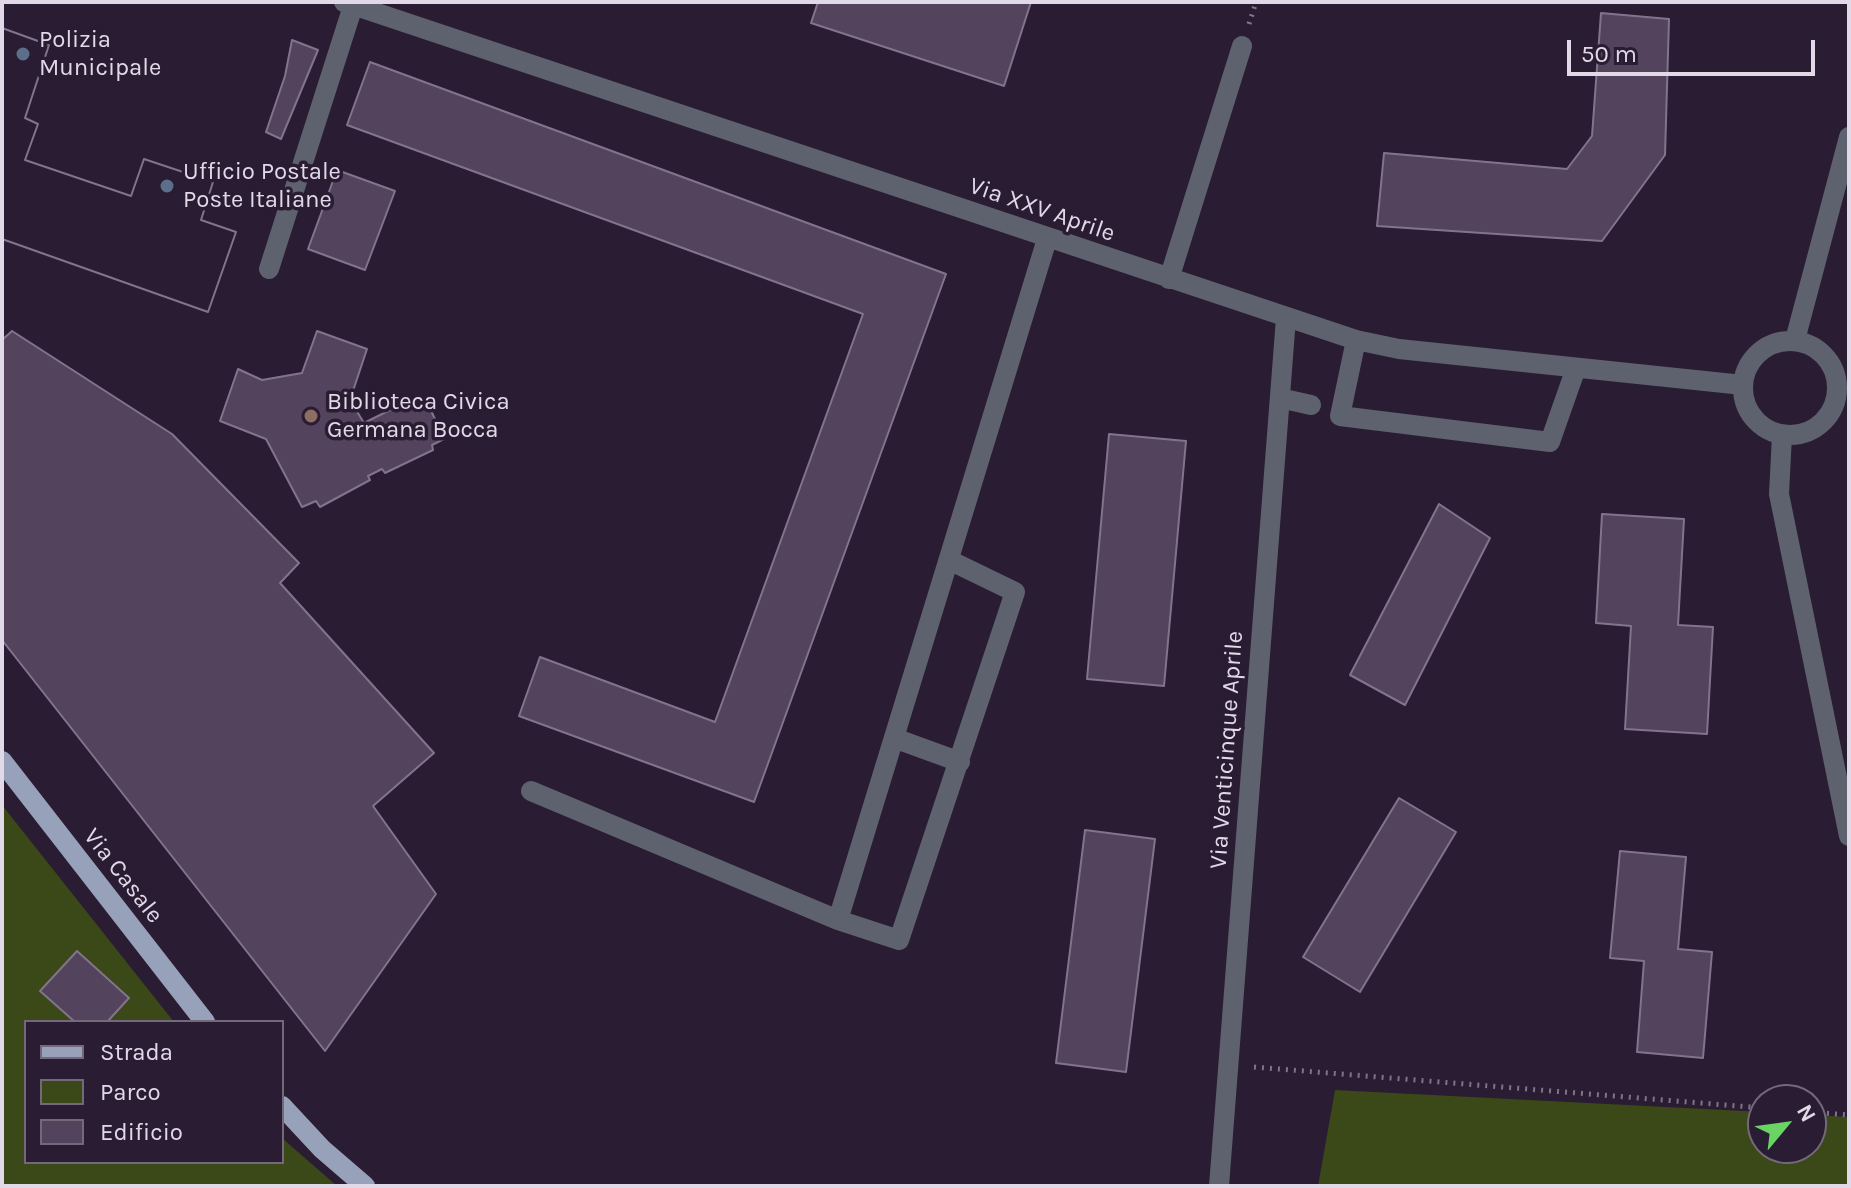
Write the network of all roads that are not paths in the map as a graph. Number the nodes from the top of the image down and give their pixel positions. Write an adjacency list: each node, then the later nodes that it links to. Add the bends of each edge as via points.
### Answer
1 (348, 4): 4 (street, Via XXV Aprile); 5 (street)
2 (1242, 46): 6 (street)
3 (1849, 137): 9 (street)
4 (1047, 239): 6 (street, Via XXV Aprile); 16 (street)
5 (269, 269)
6 (1169, 279): 7 (street, Via XXV Aprile)
7 (1286, 318): 8 (street, Via XXV Aprile); 13 (street, Via Venticinque Aprile)
8 (1356, 340): 10 (street, Via XXV Aprile); 10 (street, via 1340,416 1550,442)
9 (1795, 340): 11 (street, via 1814,347); 12 (street, via 1776,342 1756,355)
10 (1576, 368): 12 (street, Via XXV Aprile)
11 (1843, 384): 15 (street, via 1823,422 1802,434)
12 (1743, 385): 15 (street, via 1748,411)
13 (1280, 398): 14 (street); 26 (street, Via Venticinque Aprile)
14 (1311, 405)
15 (1782, 435): 21 (street, via 1779,494)
16 (949, 560): 17 (street); 19 (street, via 1015,592)
17 (894, 738): 19 (street); 22 (street)
18 (2, 761): 23 (main road, Via Casale)
19 (960, 762): 22 (street, via 899,940)
20 (531, 791): 22 (street)
21 (1849, 836)
22 (838, 920)
23 (203, 1020)
24 (284, 1108): 25 (main road)
25 (365, 1186)
26 (1219, 1186)

